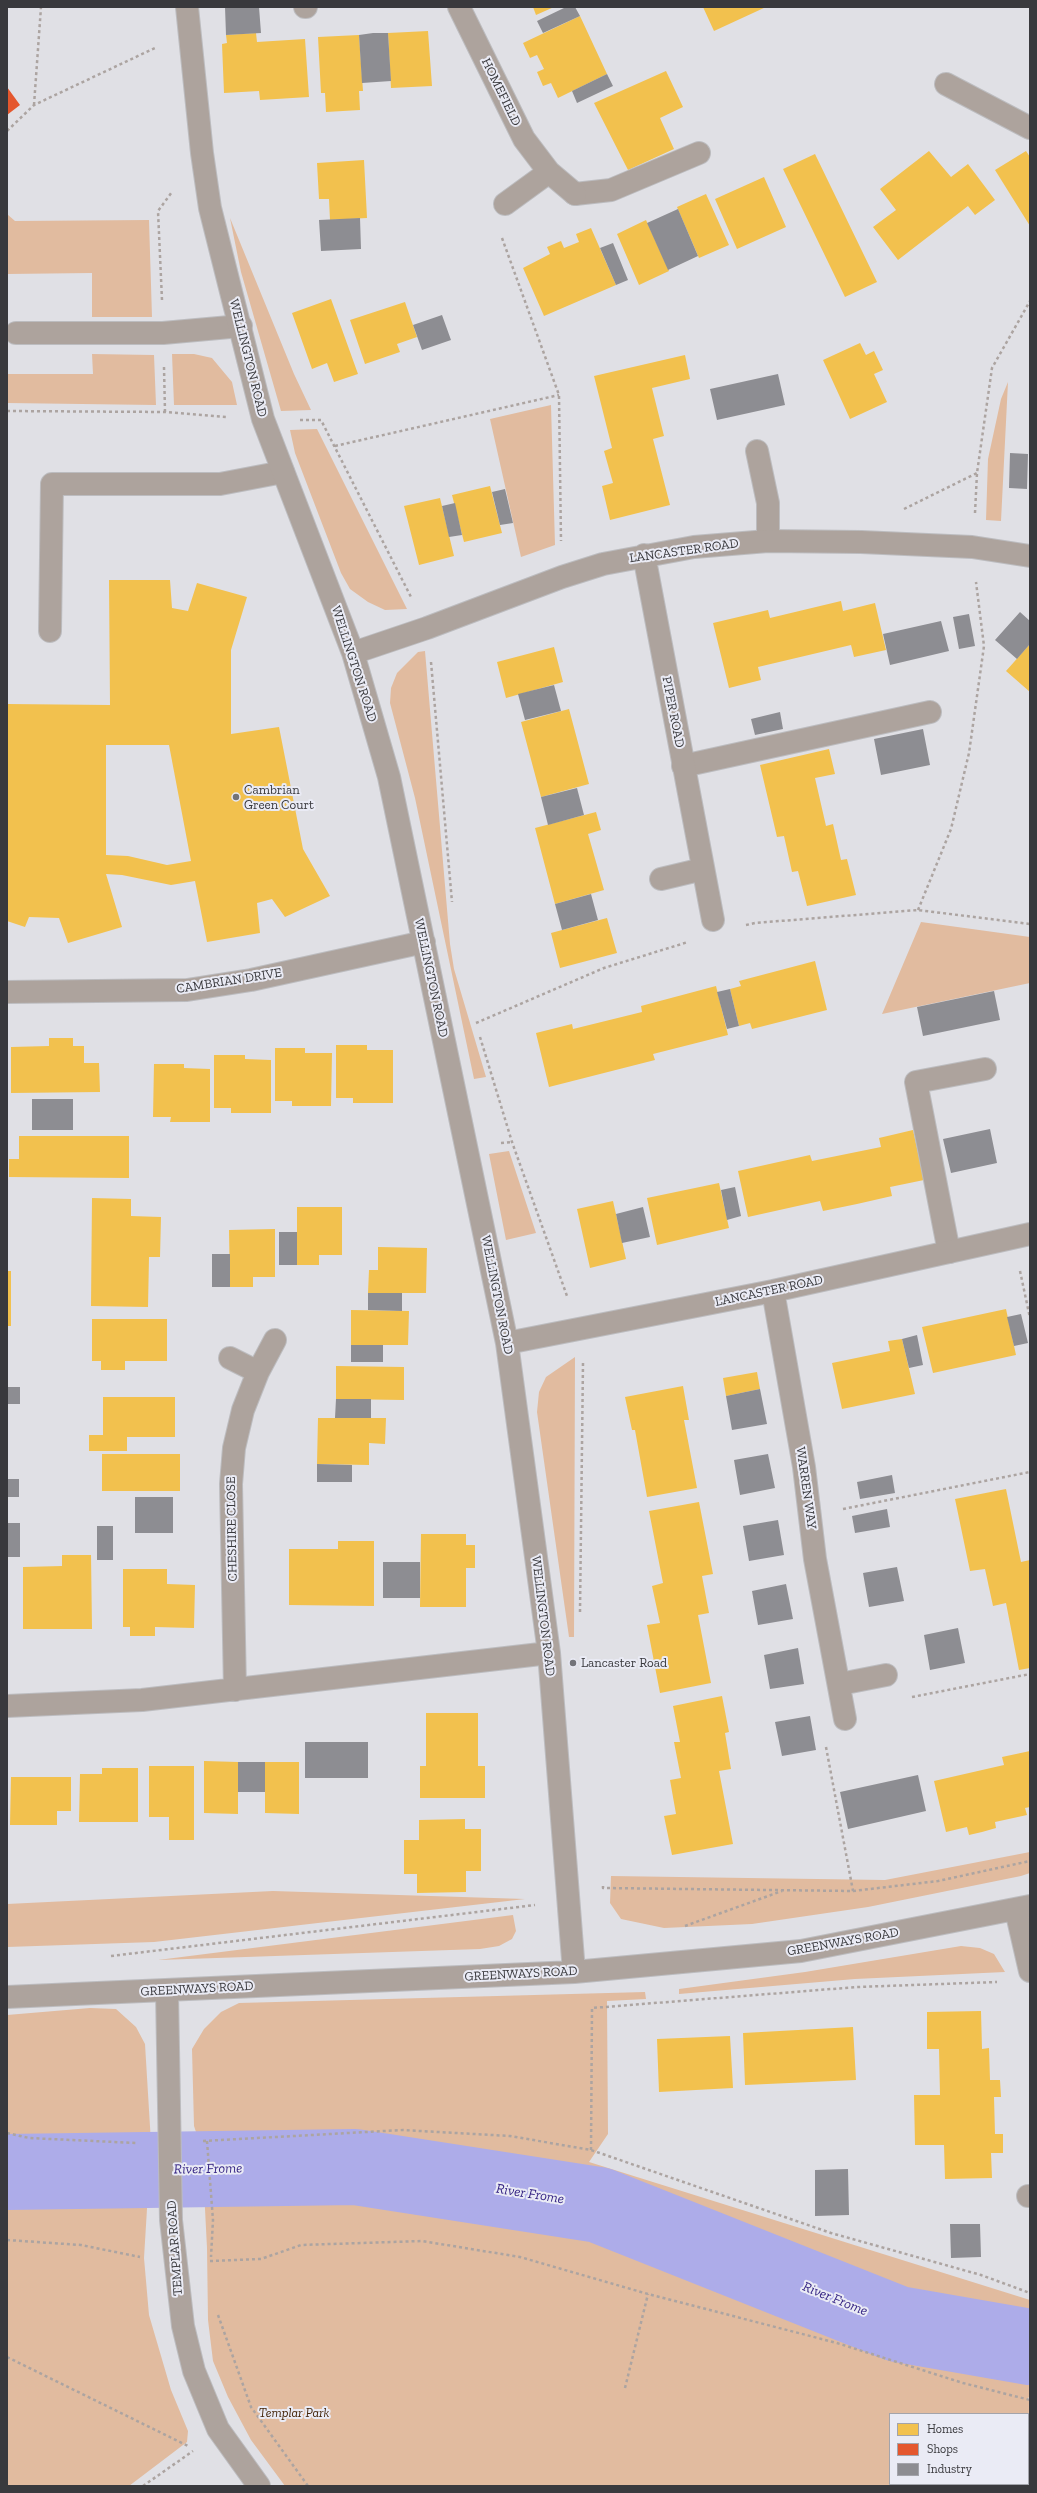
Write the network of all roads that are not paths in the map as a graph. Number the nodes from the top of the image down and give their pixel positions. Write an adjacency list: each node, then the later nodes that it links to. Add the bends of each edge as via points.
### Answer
1 (187, 7): 8 (street, WELLINGTON ROAD, via 210,208)
2 (459, 7): 6 (street, HOMEFIELD, via 524,139)
3 (946, 84): 4 (street)
4 (1030, 128)
5 (699, 153): 6 (street, HOMEFIELD, via 611,190 575,194)
6 (549, 172): 7 (street)
7 (505, 204)
8 (241, 326): 9 (street, via 163,333); 11 (street, WELLINGTON ROAD, via 263,420)
9 (16, 333)
10 (757, 450): 12 (street, via 768,504)
11 (283, 472): 15 (street, via 220,484 52,484); 16 (street, WELLINGTON ROAD)
12 (768, 541): 13 (street, LANCASTER ROAD, via 728,542); 14 (street, LANCASTER ROAD, via 972,547)
13 (644, 555): 16 (street, LANCASTER ROAD, via 562,577); 18 (street, PIPER ROAD)
14 (1030, 556)
15 (50, 631)
16 (353, 653): 22 (street, WELLINGTON ROAD, via 390,777)
17 (930, 712): 18 (street)
18 (683, 766): 19 (street, PIPER ROAD)
19 (703, 869): 20 (street); 21 (street, PIPER ROAD)
20 (661, 879)
21 (713, 920)
22 (424, 942): 23 (street, CAMBRIAN DRIVE, via 251,980 187,990); 29 (street, WELLINGTON ROAD)
23 (7, 992)
24 (985, 1069): 26 (street, via 916,1082)
25 (1022, 1236): 26 (street, LANCASTER ROAD)
26 (949, 1252): 27 (street, LANCASTER ROAD)
27 (773, 1291): 29 (street, LANCASTER ROAD); 34 (street, WARREN WAY, via 811,1515 816,1560)
28 (275, 1340): 31 (street, CHESHIRE CLOSE)
29 (507, 1344): 32 (street, WELLINGTON ROAD)
30 (230, 1358): 31 (street)
31 (258, 1372): 35 (street, CHESHIRE CLOSE, via 243,1410 234,1448 231,1484)
32 (549, 1653): 35 (street); 40 (street, WELLINGTON ROAD)
33 (886, 1674): 34 (street)
34 (840, 1684): 37 (street, WARREN WAY)
35 (235, 1690): 36 (street, via 142,1700)
36 (7, 1706)
37 (845, 1719)
38 (1023, 1908): 39 (street); 40 (street, GREENWAYS ROAD, via 801,1951)
39 (1030, 1971)
40 (574, 1972): 41 (street, GREENWAYS ROAD)
41 (167, 1991): 42 (street, GREENWAYS ROAD); 43 (street, TEMPLAR ROAD, via 171,2220 183,2326 194,2371 218,2429)
42 (7, 1997)
43 (259, 2486)

